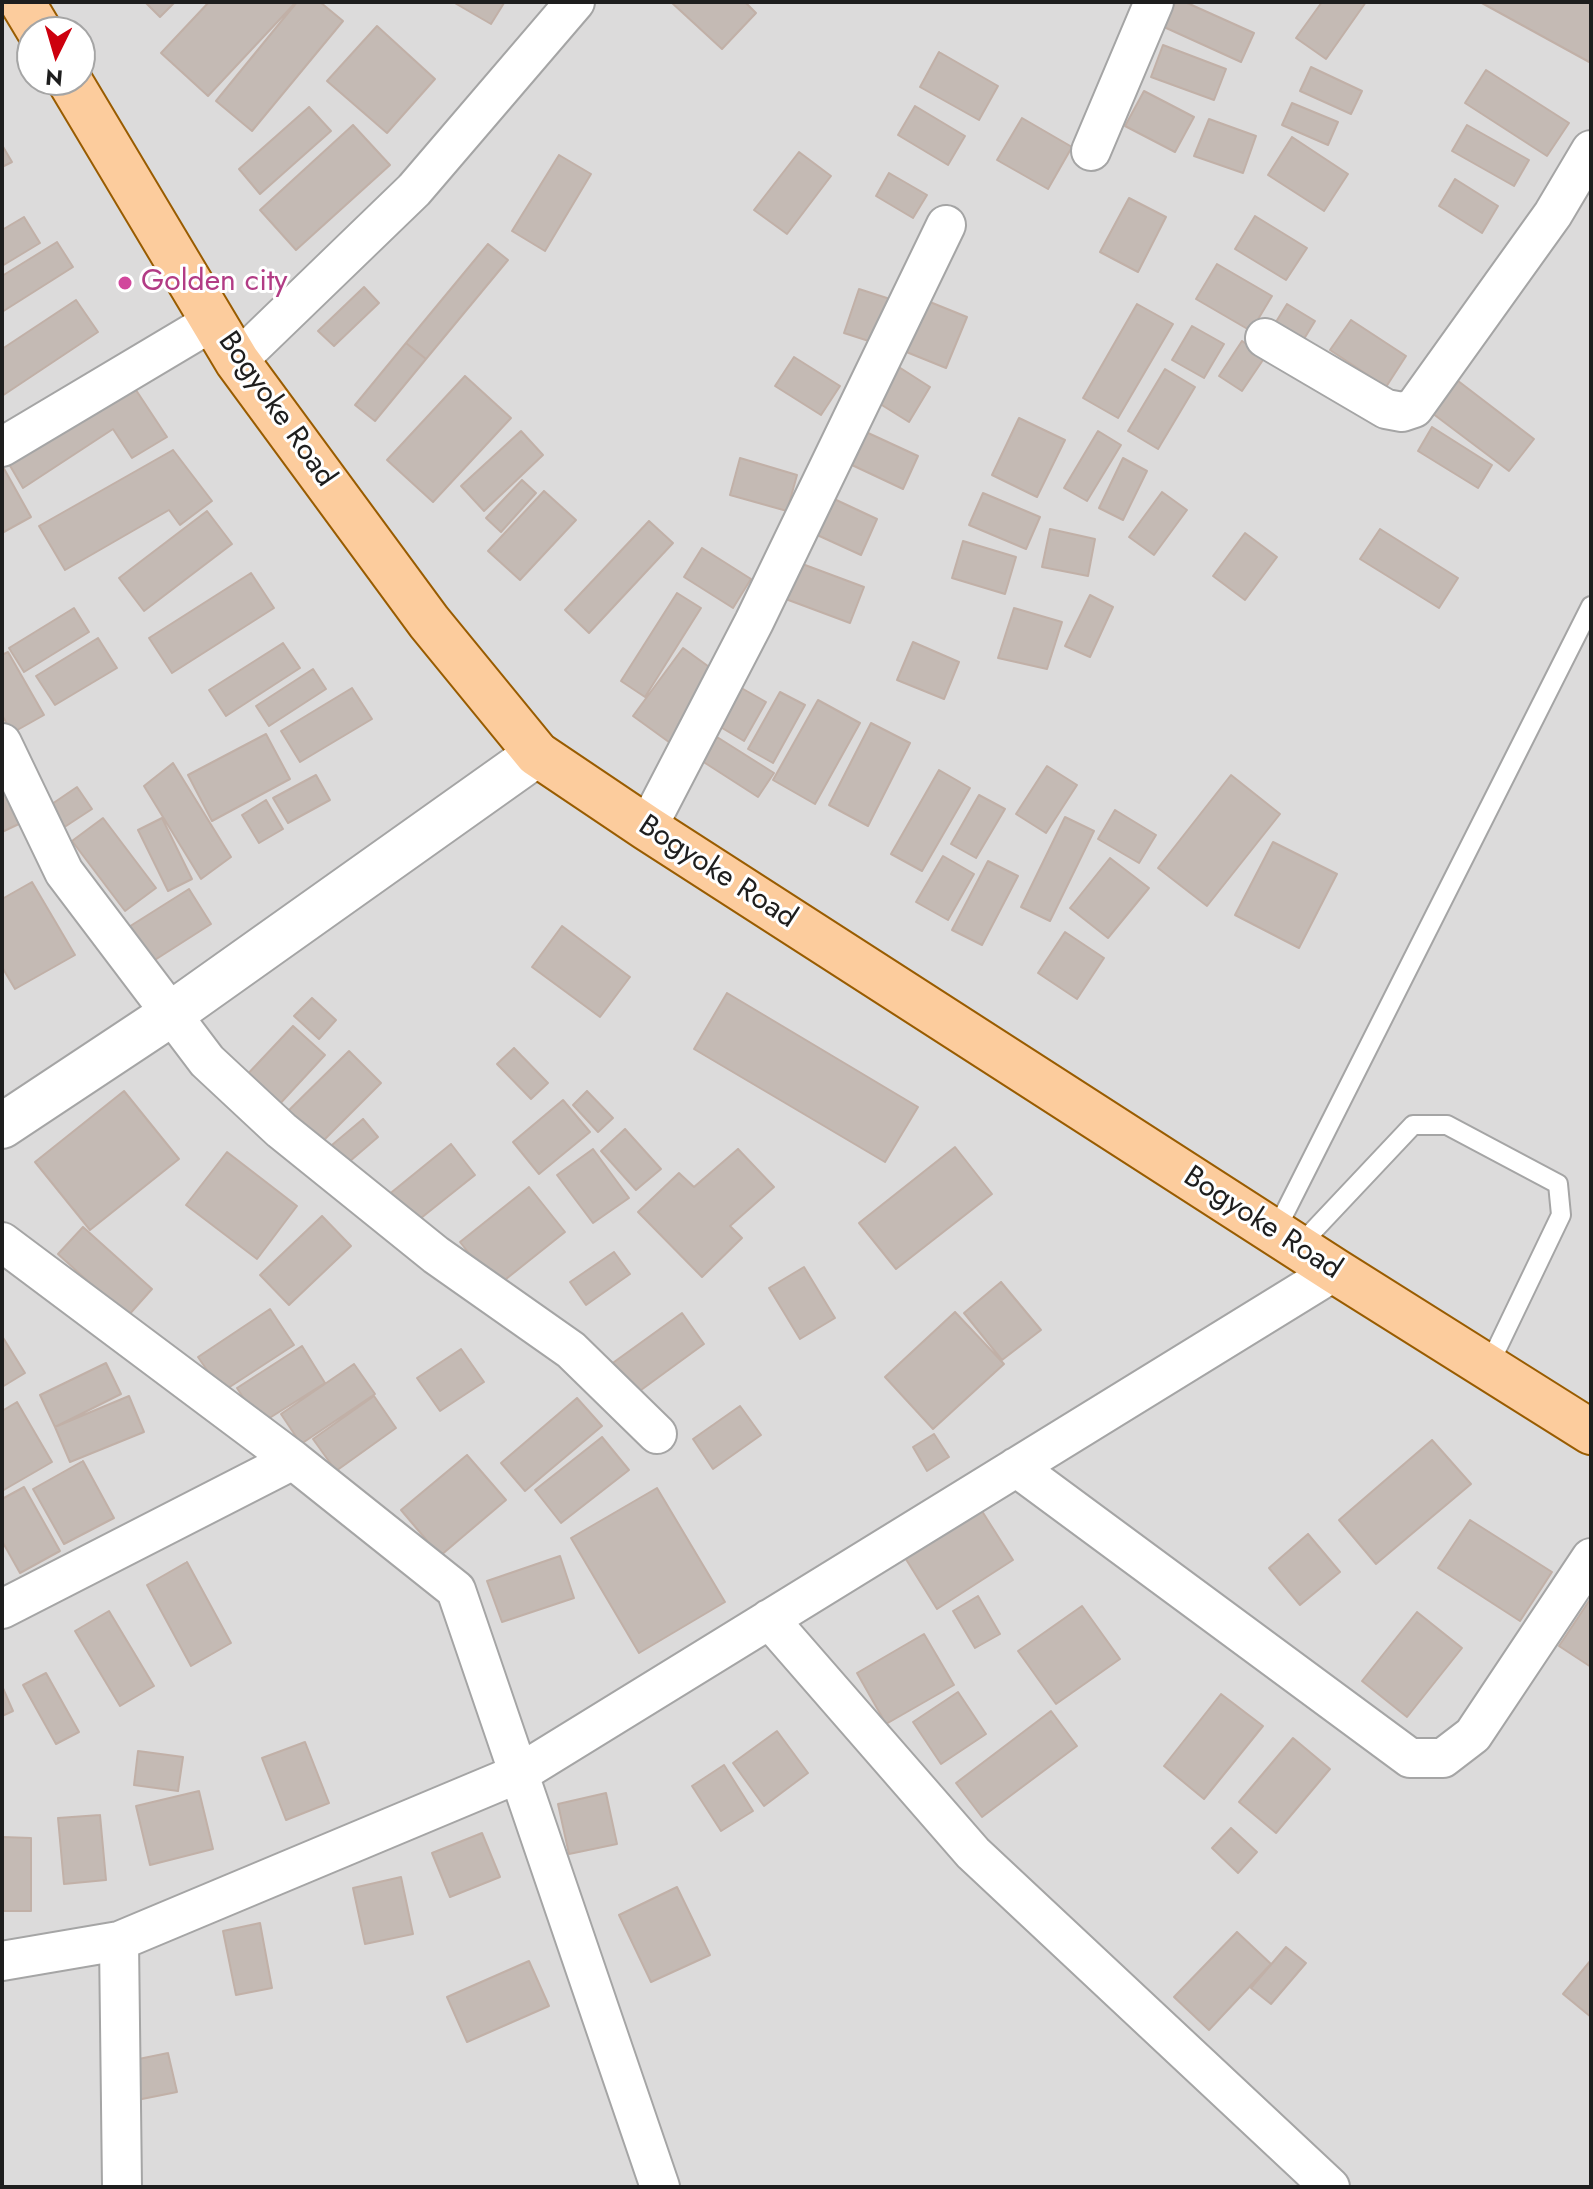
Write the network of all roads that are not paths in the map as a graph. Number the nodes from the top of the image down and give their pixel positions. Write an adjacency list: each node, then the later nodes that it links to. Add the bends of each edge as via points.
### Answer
1 (575, 2): 9 (street, via 414,190)
2 (1154, 2): 5 (street)
3 (79, 96): 7 (main road, Bogyoke Road)
4 (1591, 150): 8 (street, via 1553,214 1414,408 1386,409)
5 (1091, 151)
6 (946, 225): 14 (street, via 754,622)
7 (215, 320): 9 (main road, Bogyoke Road); 10 (street)
8 (1265, 338)
9 (237, 361): 13 (main road, Bogyoke Road, via 429,622)
10 (2, 447)
11 (1591, 606): 17 (lane)
12 (2, 743): 15 (street, via 64,872)
13 (537, 754): 14 (main road, Bogyoke Road); 15 (street)
14 (647, 828): 17 (main road, Bogyoke Road)
15 (171, 1014): 16 (street); 22 (street, via 207,1061 281,1130 436,1255 571,1350)
16 (2, 1126)
17 (1287, 1239): 19 (main road, Bogyoke Road); 20 (lane, via 1413,1125 1447,1125 1558,1184 1561,1215)
18 (2, 1242): 23 (street)
19 (1335, 1271): 20 (main road, Bogyoke Road); 24 (street)
20 (1488, 1367): 21 (main road, Bogyoke Road)
21 (1591, 1432)
22 (657, 1434)
23 (293, 1460): 26 (street); 28 (street, via 456,1590)
24 (1016, 1467): 25 (street, via 1410,1758 1443,1758 1473,1735); 27 (street)
25 (1591, 1558)
26 (2, 1609)
27 (769, 1619): 28 (street); 33 (street, via 973,1853)
28 (520, 1773): 29 (street); 32 (street)
29 (119, 1941): 30 (street); 31 (street)
30 (2, 1961)
31 (122, 2187)
32 (660, 2187)
33 (1330, 2187)

